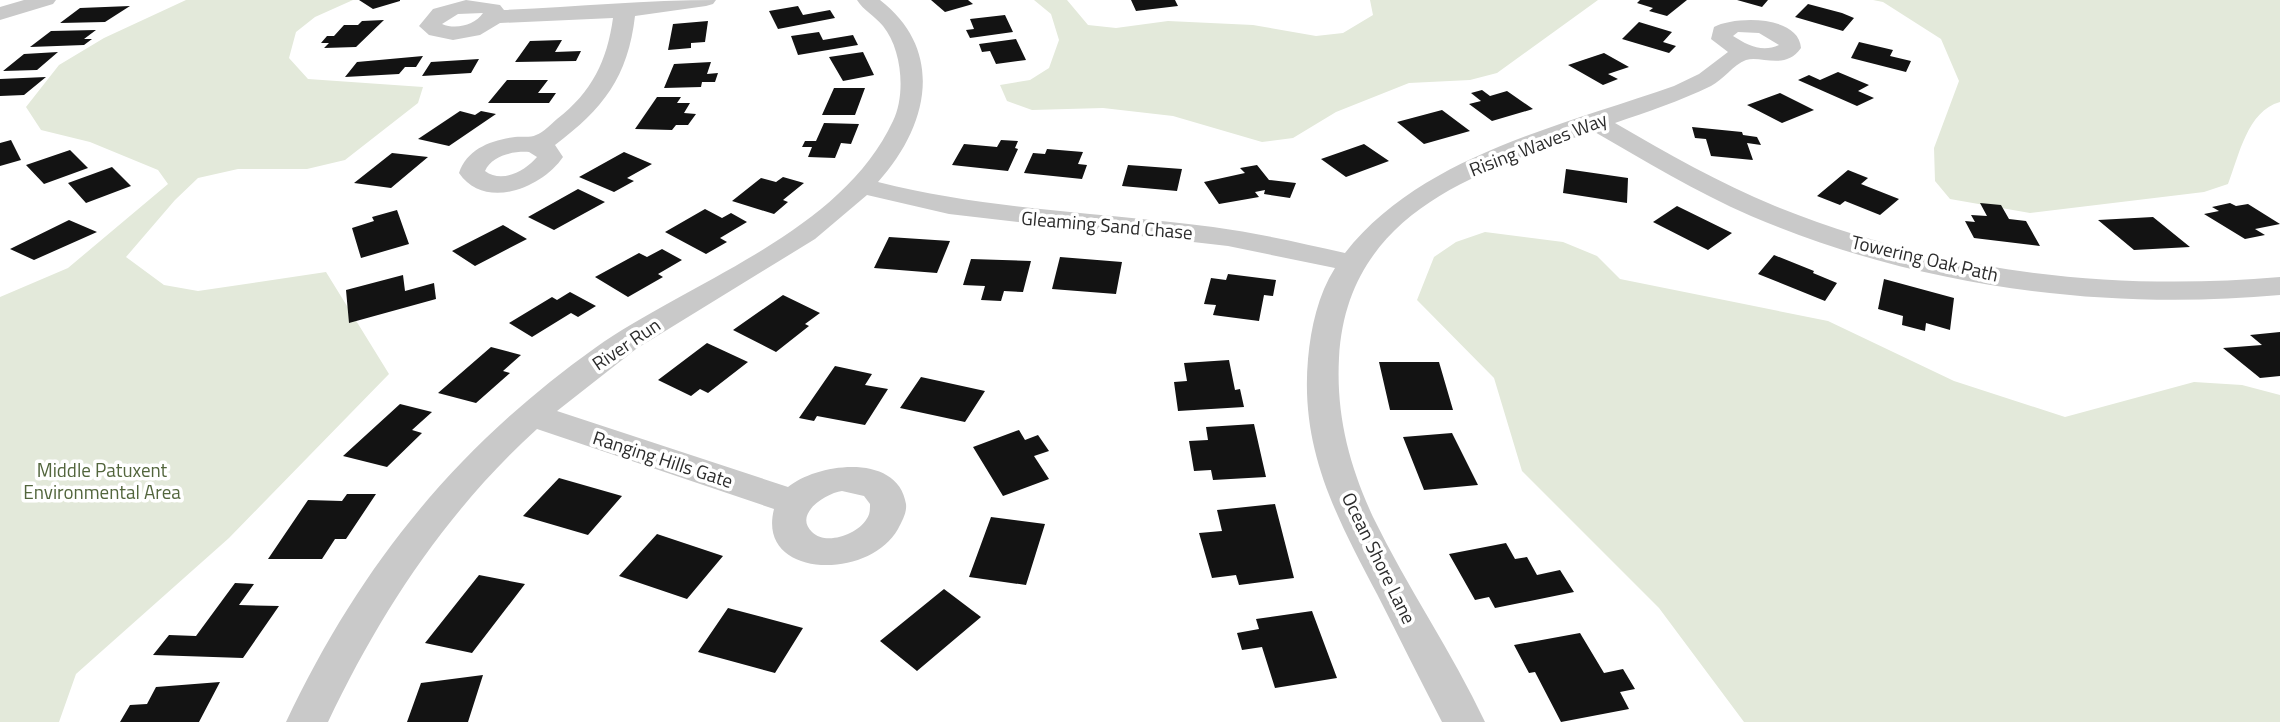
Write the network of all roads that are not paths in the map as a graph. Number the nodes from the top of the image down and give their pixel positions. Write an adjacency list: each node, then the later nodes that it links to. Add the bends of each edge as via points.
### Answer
1 (46, 0): 5 (street)
2 (706, 0): 4 (street)
3 (867, 0): 10 (street, River Run, via 892,22 906,45 914,83 897,141)
4 (625, 11): 6 (street); 9 (street, via 619,55 604,86 580,114)
5 (0, 14)
6 (495, 17)
7 (1743, 52): 8 (street, Rising Waves Way, via 1682,91)
8 (1595, 122): 11 (street, Rising Waves Way, via 1446,181 1398,212); 12 (street, Towering Oak Path, via 1678,170 1789,222 1914,259 2073,289 2201,293)
9 (537, 146)
10 (862, 186): 11 (street, Gleaming Sand Chase, via 1000,215 1209,235); 13 (street, River Run, via 812,230 626,341)
11 (1351, 263): 16 (street, Ocean Shore Lane, via 1331,315 1323,357 1328,440 1359,527)
12 (2280, 286)
13 (531, 415): 14 (street, Ranging Hills Gate); 15 (street, River Run, via 453,491 410,544 338,659)
14 (794, 502)
15 (307, 722)
16 (1464, 722)

